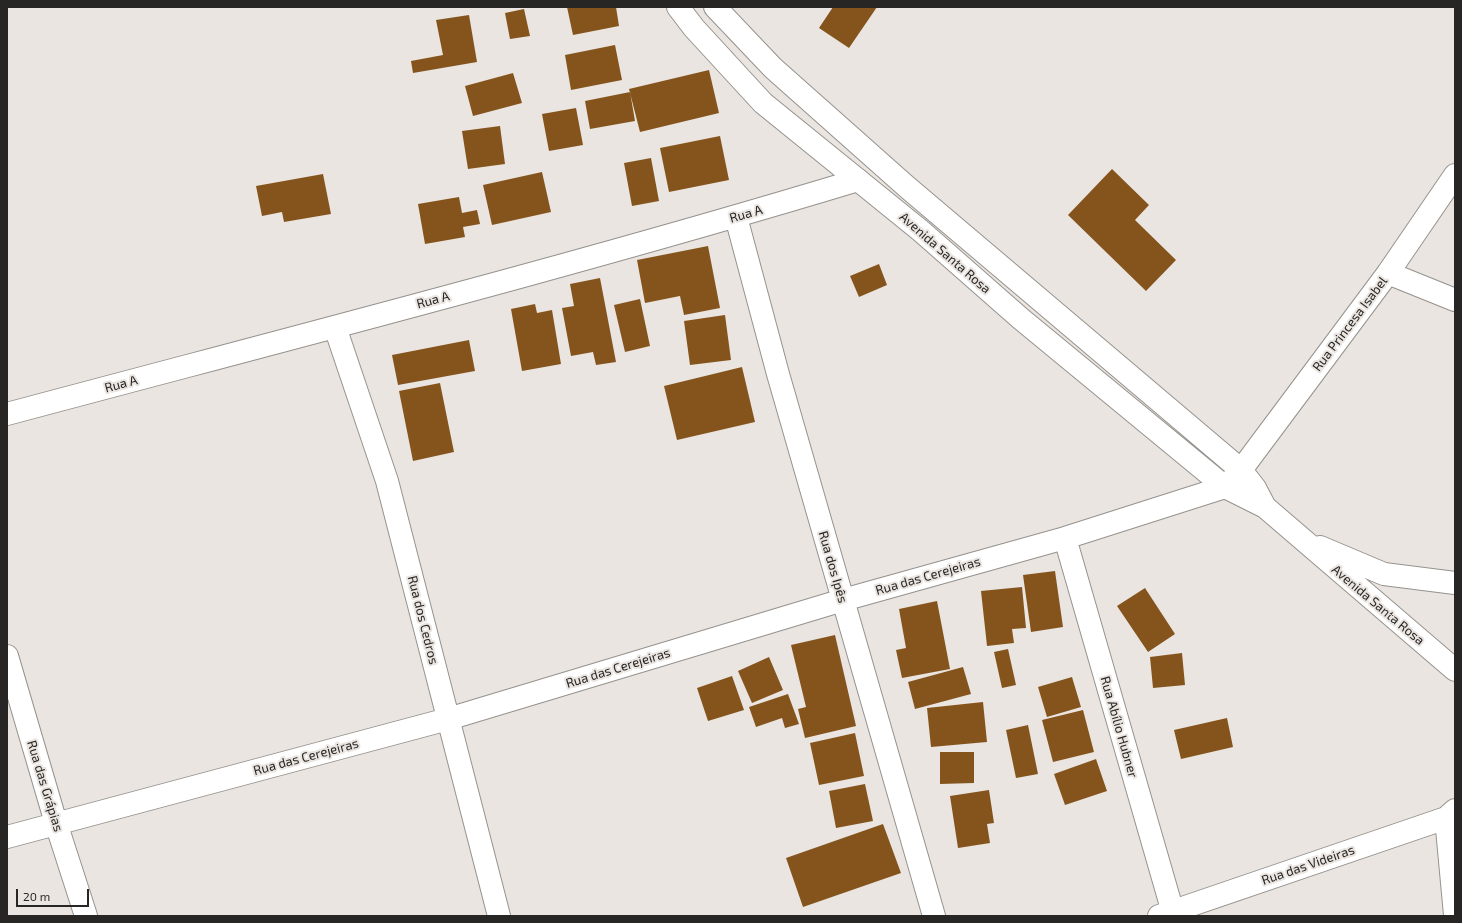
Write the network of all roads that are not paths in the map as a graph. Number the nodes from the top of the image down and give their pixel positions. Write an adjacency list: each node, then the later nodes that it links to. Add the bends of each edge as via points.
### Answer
1 (678, 7): 4 (street, Avenida Santa Rosa)
2 (715, 7): 3 (street, Avenida Santa Rosa)
3 (762, 56): 4 (street); 7 (street, Avenida Santa Rosa)
4 (737, 75): 6 (street, Avenida Santa Rosa, via 763,102)
5 (1455, 175): 10 (street, Rua Princesa Isabel)
6 (858, 180): 8 (street, Avenida Santa Rosa); 9 (street, Rua A)
7 (907, 187): 8 (street); 14 (street, Avenida Santa Rosa)
8 (889, 205): 15 (street, Avenida Santa Rosa, via 1020,318)
9 (736, 217): 12 (street, Rua A); 20 (street, Rua dos Ipês)
10 (1388, 273): 11 (street); 14 (street, Rua Princesa Isabel)
11 (1455, 300)
12 (335, 327): 13 (street, Rua A); 23 (street, Rua dos Cedros, via 387,481)
13 (7, 414)
14 (1241, 470): 15 (street, Rua Princesa Isabel); 16 (street, Avenida Santa Rosa, via 1255,488)
15 (1225, 487): 16 (street, Avenida Santa Rosa); 17 (street, Rua das Cerejeiras)
16 (1264, 507): 18 (street, Avenida Santa Rosa)
17 (1065, 538): 20 (street, Rua das Cerejeiras); 27 (street, Rua Abílio Hubner)
18 (1302, 540): 19 (street, via 1384,574); 22 (street, Avenida Santa Rosa)
19 (1455, 583)
20 (843, 600): 23 (street, Rua das Cerejeiras); 31 (street, Rua dos Ipês)
21 (7, 656): 25 (street, Rua das Grápias)
22 (1455, 670)
23 (448, 719): 25 (street, Rua das Cerejeiras); 30 (street, Rua dos Cedros)
24 (1451, 814): 27 (street, Rua das Videiras); 28 (street)
25 (56, 824): 26 (street, Rua das Cerejeiras); 29 (street, Rua das Grápias)
26 (7, 837)
27 (1169, 914)
28 (1455, 915)
29 (86, 916)
30 (499, 916)
31 (934, 916)

